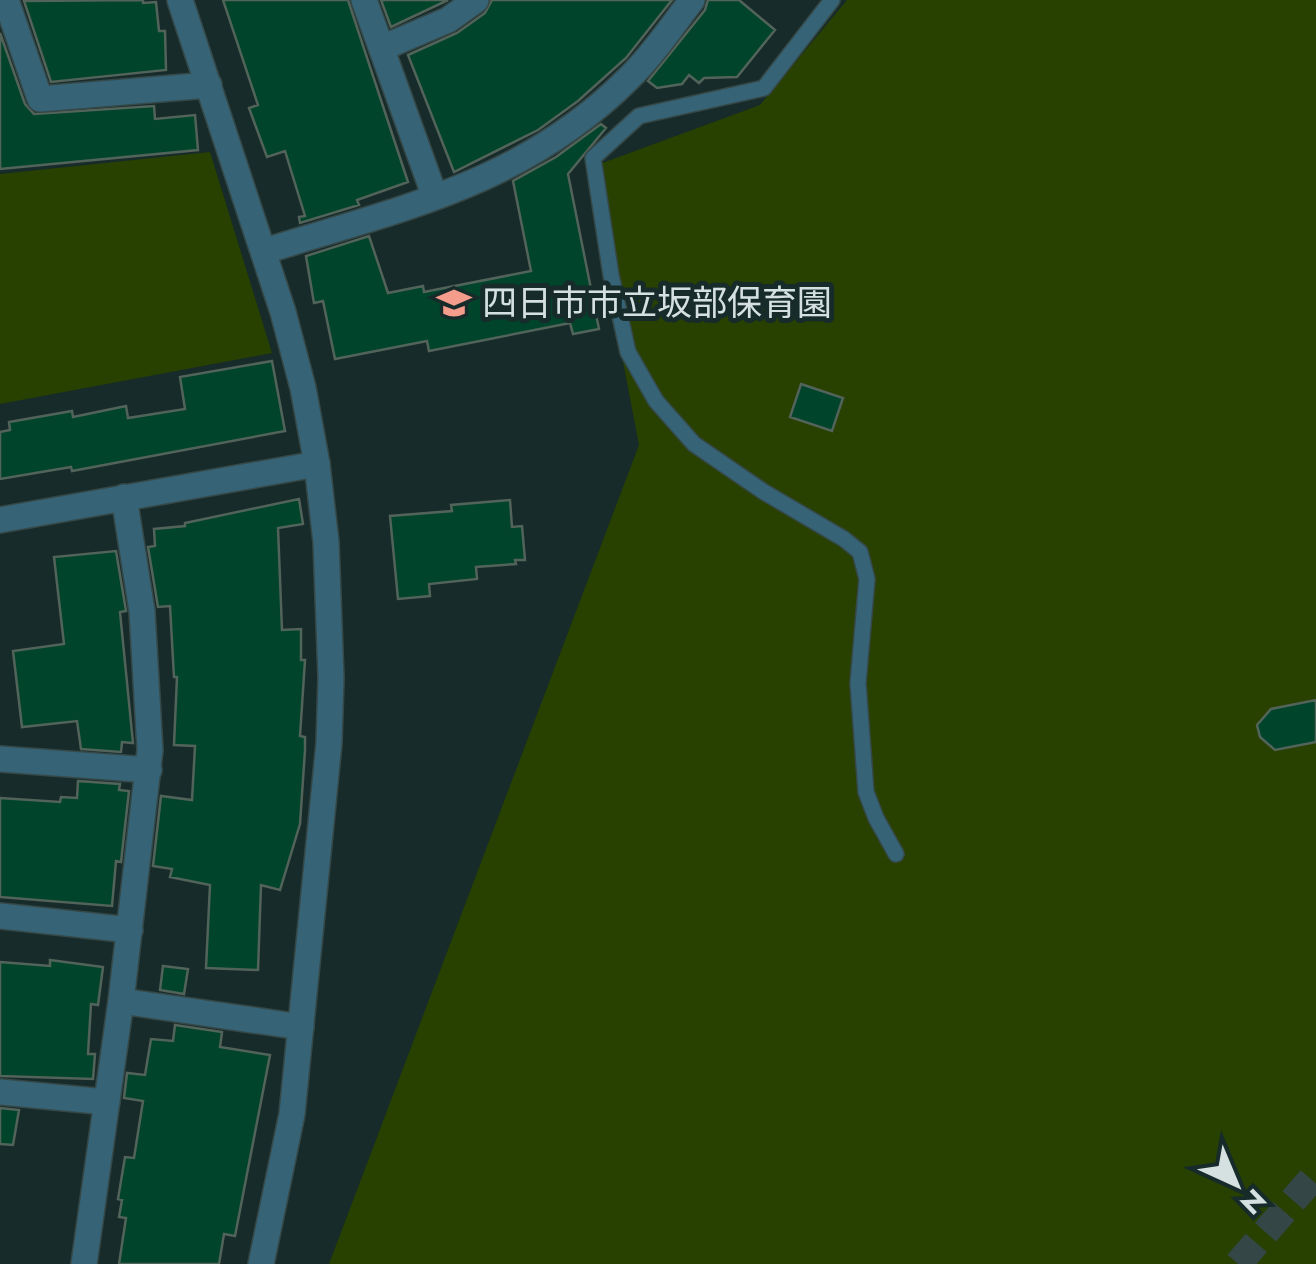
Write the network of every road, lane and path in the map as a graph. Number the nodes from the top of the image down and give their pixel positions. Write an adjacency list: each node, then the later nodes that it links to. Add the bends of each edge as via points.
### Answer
1 (6, 0): 8 (street, via 40,99)
2 (180, 0): 8 (street)
3 (364, 0): 7 (street)
4 (476, 0): 7 (street, via 448,20)
5 (692, 0): 9 (street, via 632,76 575,126 507,169)
6 (832, 0): 16 (lane, via 764,88 638,116 593,158 628,352 656,401 694,444 860,552 867,579 858,683 866,792)
7 (382, 48): 9 (street)
8 (210, 86): 10 (street)
9 (434, 197): 10 (street)
10 (265, 251): 11 (street)
11 (317, 464): 12 (street); 20 (street, via 332,678)
12 (124, 497): 13 (street); 15 (street, via 142,611)
13 (0, 520)
14 (0, 759): 15 (street)
15 (150, 770): 18 (street)
16 (896, 854)
17 (0, 916): 18 (street)
18 (130, 930): 19 (street)
19 (121, 1001): 20 (street); 22 (street)
20 (302, 1027): 24 (street, via 292,1114)
21 (0, 1092): 22 (street)
22 (107, 1102): 23 (street)
23 (84, 1264)
24 (260, 1264)

